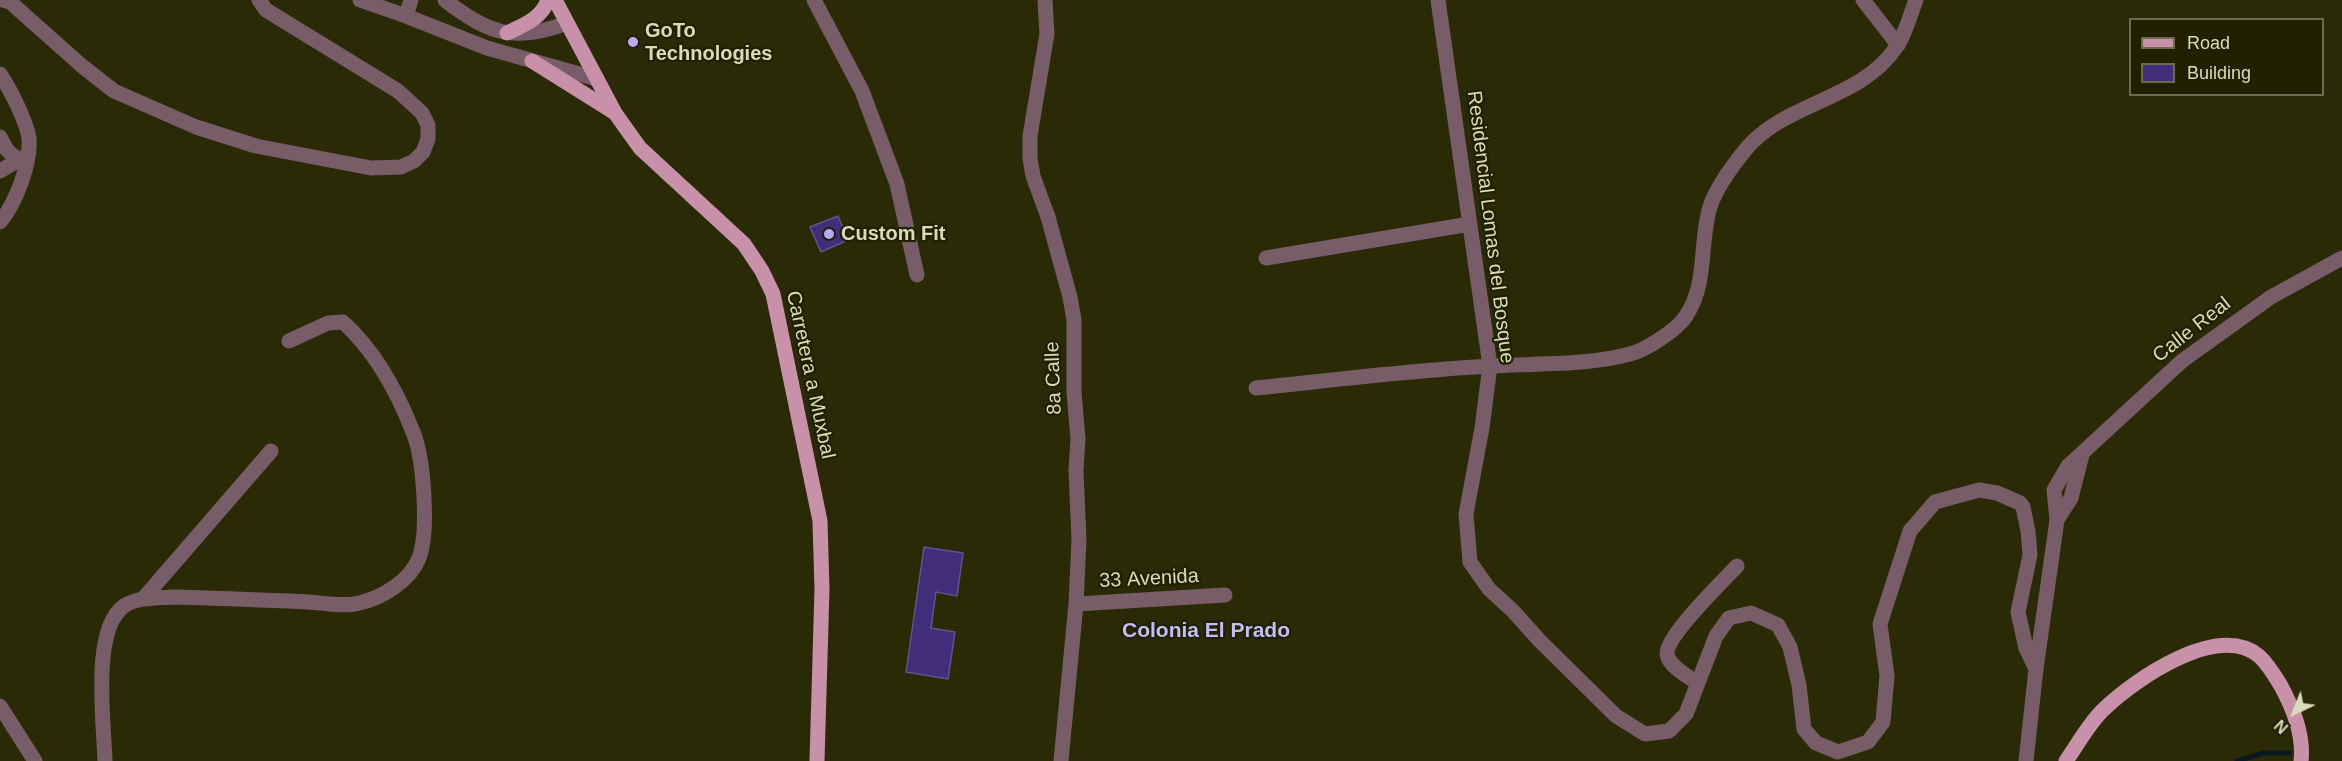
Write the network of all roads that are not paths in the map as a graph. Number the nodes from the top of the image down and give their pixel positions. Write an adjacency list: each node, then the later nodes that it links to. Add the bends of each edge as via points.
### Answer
1 (3, 0): 2 (street, via 114,91 196,127 256,146 371,168 401,167 414,162 428,139 428,125 422,113 398,91 266,9)
2 (259, 0)
3 (360, 0): 13 (street)
4 (411, 0): 13 (street)
5 (445, 0): 15 (street, via 473,20)
6 (548, 0): 15 (main road, via 535,18)
7 (555, 0): 14 (main road, Carretera a Muxbal)
8 (814, 0): 28 (street, via 862,92 893,174)
9 (1045, 0): 36 (street, 8a Calle, via 1047,34 1030,136 1030,159 1074,320 1079,540)
10 (1438, 0): 25 (street, Residencial Lomas del Bosque)
11 (1863, 0): 16 (street)
12 (1916, 0): 16 (street)
13 (406, 16): 17 (street)
14 (567, 23): 15 (street, via 531,34); 18 (main road, Carretera a Muxbal)
15 (507, 33)
16 (1898, 45): 30 (street, via 1868,76 1769,127 1746,149 1710,206 1698,292 1685,318 1653,344 1632,354 1603,359)
17 (532, 61): 18 (street); 20 (main road)
18 (597, 79): 20 (main road, Carretera a Muxbal)
19 (2, 84): 22 (street, via 26,129)
20 (615, 113): 42 (main road, Carretera a Muxbal, via 640,148 744,244 773,294 820,521)
21 (0, 137): 22 (street)
22 (23, 161): 23 (street); 24 (street, via 20,186)
23 (0, 171)
24 (0, 222)
25 (1470, 224): 26 (street); 30 (street, Residencial Lomas del Bosque)
26 (1266, 258)
27 (2342, 258): 37 (street, Calle Real, via 2271,297 2182,361 2068,466 2054,490 2056,520)
28 (918, 275)
29 (289, 340): 35 (street, via 328,323 343,322 362,340 387,376 415,435 423,483 424,527 419,559 391,591 358,604)
30 (1490, 366): 31 (street); 38 (street, Residencial Lomas del Bosque, via 1466,514 1470,562 1489,589 1616,716 1645,734 1670,731 1686,714)
31 (1256, 388)
32 (271, 451): 35 (street)
33 (1737, 566): 38 (street, via 1669,643 1670,663)
34 (1225, 595): 36 (street, 33 Avenida)
35 (143, 599): 41 (street, via 124,606 108,627 102,651)
36 (1076, 604): 43 (street, 8a Calle)
37 (2036, 669): 38 (street, Residencial Lomas del Bosque, via 2026,648 2018,612 2030,555 2023,507 1997,493 1979,490 1935,502 1910,531 1880,624 1887,676 1883,722 1868,742 1838,752 1816,743 1804,729 1790,647 1778,625 1751,613 1729,618 1716,636); 44 (street, Calle Real)
38 (1697, 683)
39 (0, 706): 40 (street)
40 (35, 761)
41 (105, 761)
42 (817, 761)
43 (1061, 761)
44 (2026, 761)
45 (2066, 761): 46 (main road, via 2103,710 2138,682 2195,651 2221,645 2240,647 2259,656 2274,674 2294,716)
46 (2301, 761)

